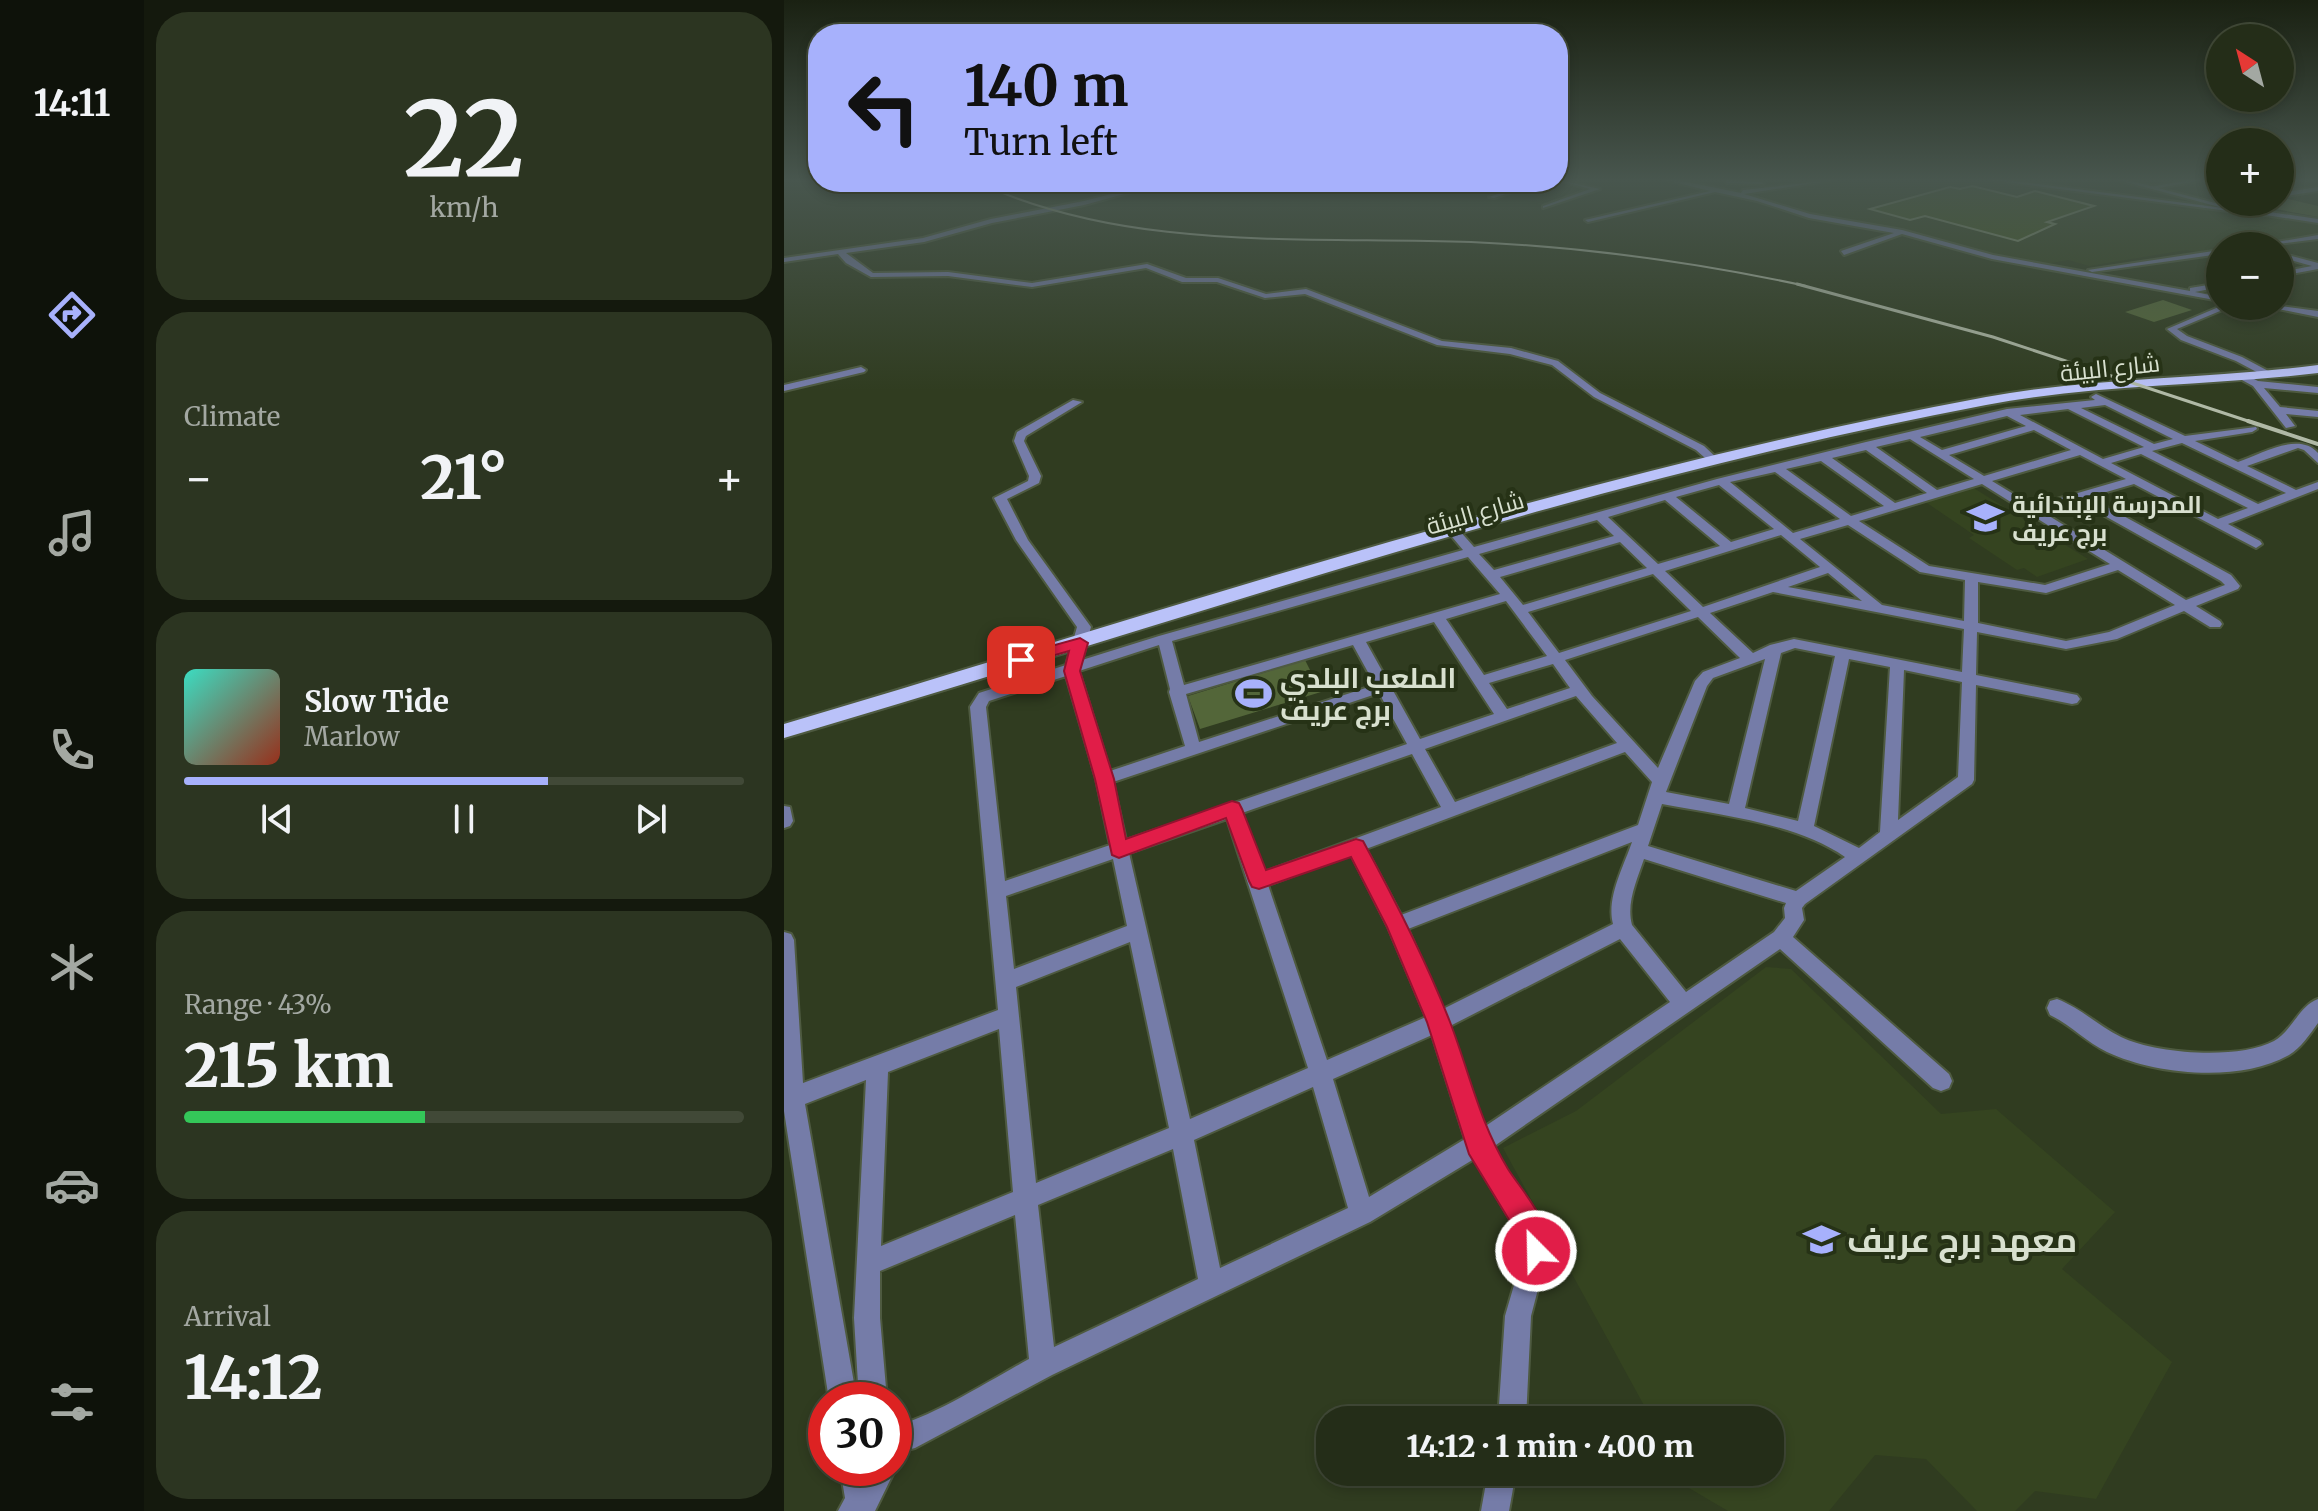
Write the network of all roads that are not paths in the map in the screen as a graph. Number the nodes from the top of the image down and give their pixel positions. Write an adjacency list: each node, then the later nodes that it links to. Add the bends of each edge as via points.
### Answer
1 (850, 251): 4 (street)
2 (1851, 251): 5 (street)
3 (1965, 251): 11 (street)
4 (840, 252): 8 (street); 44 (street, via 868,274 948,274 1032,285 1148,266 1185,280 1218,280 1265,296 1306,291 1440,343 1511,351 1555,363 1597,395 1700,448)
5 (1844, 253)
6 (2206, 254): 11 (street)
7 (2294, 259): 9 (street)
8 (784, 260)
9 (2318, 266): 10 (street)
10 (2294, 271)
11 (2088, 274): 13 (street)
12 (2206, 288): 13 (street)
13 (2183, 292): 14 (street)
14 (2206, 296)
15 (2318, 307): 17 (street)
16 (2294, 310): 17 (street)
17 (2303, 311): 18 (street)
18 (2318, 314)
19 (2206, 315): 22 (street, via 2171,329)
20 (2318, 369): 22 (main road, شارع البيئة)
21 (861, 370): 25 (street)
22 (2269, 375): 23 (main road, شارع البيئة)
23 (2251, 381): 24 (main road, شارع البيئة); 26 (street); 31 (street)
24 (2192, 383): 27 (main road, شارع البيئة); 30 (main road, شارع البيئة, via 2071,389)
25 (784, 388)
26 (2318, 390)
27 (2098, 398): 29 (street); 30 (main road, شارع البيئة); 37 (street)
28 (1077, 402): 85 (street, via 1021,434 1033,483 1000,498 1022,540 1084,627)
29 (2071, 406): 30 (street); 39 (street)
30 (1998, 407): 34 (street); 36 (street); 44 (main road, شارع البيئة); 64 (main road, شارع البيئة, via 1644,489)
31 (2277, 410): 32 (street); 33 (street)
32 (2318, 414)
33 (2290, 426)
34 (2034, 427): 40 (street); 41 (street)
35 (2252, 429): 37 (street)
36 (1910, 435): 38 (street); 41 (street)
37 (2180, 440): 39 (street); 46 (street)
38 (1866, 445): 42 (street); 52 (street)
39 (2146, 448): 45 (street); 57 (street)
40 (2081, 451): 45 (street); 50 (street)
41 (1939, 454): 50 (street)
42 (1822, 456): 47 (street); 56 (street)
43 (2318, 460): 46 (street, via 2298,445)
44 (1716, 462): 64 (main road, شارع البيئة)
45 (2103, 462): 48 (street)
46 (2236, 466): 53 (street)
47 (1777, 468): 49 (street); 60 (street)
48 (2136, 480): 55 (street); 61 (street)
49 (1721, 481): 54 (street); 62 (street)
50 (1981, 482): 52 (street); 58 (street)
51 (2318, 485): 53 (street)
52 (1935, 494): 56 (street)
53 (2296, 494): 57 (street)
54 (1667, 496): 59 (street); 66 (street)
55 (2080, 497): 58 (street); 74 (street, via 2233,582)
56 (1892, 506): 60 (street)
57 (2259, 509): 61 (street)
58 (2029, 511): 67 (street)
59 (1600, 516): 63 (street); 64 (street)
60 (1847, 519): 62 (street); 71 (street, via 1915,565)
61 (2217, 524): 65 (street)
62 (1786, 535): 66 (street); 68 (street)
63 (1624, 537): 69 (street); 70 (street)
64 (1464, 542): 70 (street); 81 (street); 85 (main road, شارع البيئة)
65 (2256, 544)
66 (1730, 548): 69 (street)
67 (2117, 566): 71 (street, via 2046,589); 74 (street)
68 (1828, 569): 72 (street); 75 (street)
69 (1659, 570): 76 (street); 77 (street)
70 (1492, 575): 73 (street)
71 (1972, 579): 80 (street)
72 (1773, 588): 75 (street); 77 (street)
73 (1509, 596): 76 (street); 78 (street)
74 (2185, 606): 79 (street); 80 (street, via 2112,636 2074,645)
75 (1877, 608): 80 (street)
76 (1519, 611): 86 (street)
77 (1701, 611): 86 (street); 87 (street)
78 (1438, 617): 82 (street); 90 (street)
79 (2215, 624)
80 (1971, 625): 89 (street)
81 (1164, 639): 85 (street); 93 (street)
82 (1357, 639): 91 (street); 93 (street)
83 (1775, 648): 84 (street, via 1794,643); 87 (street); 106 (street)
84 (1843, 652): 88 (street); 109 (street)
85 (1076, 656): 96 (main road, شارع البيئة); 97 (main road, شارع البيئة); 101 (street); 116 (street, via 979,702)
86 (1556, 657): 90 (street); 92 (street)
87 (1749, 658): 102 (street, via 1703,679)
88 (1897, 664): 89 (street); 110 (street)
89 (1968, 678): 94 (street); 110 (street, via 1966,780)
90 (1481, 681): 95 (street)
91 (1383, 687): 99 (street); 100 (street)
92 (1579, 690): 95 (street); 98 (street)
93 (1176, 692): 99 (street)
94 (2072, 699)
95 (1504, 717): 100 (street)
96 (784, 731)
97 (784, 742)
98 (1627, 745): 102 (street); 104 (street)
99 (1193, 747): 101 (street)
100 (1417, 748): 103 (street); 104 (street)
101 (1104, 779): 112 (street)
102 (1659, 789): 106 (street); 108 (street)
103 (1232, 809): 112 (street); 115 (street)
104 (1451, 810): 111 (street)
105 (784, 812): 107 (street)
106 (1736, 812): 109 (street)
107 (784, 821)
108 (1646, 829): 113 (street); 118 (street)
109 (1804, 831): 114 (street, via 1837,841)
110 (1889, 834): 114 (street)
111 (1356, 847): 115 (street); 118 (street)
112 (1119, 850): 116 (street); 120 (street)
113 (1640, 851): 117 (street); 119 (street, via 1622,898)
114 (1859, 857): 117 (street)
115 (1259, 881): 130 (street)
116 (998, 891): 123 (street)
117 (1798, 899): 121 (street, via 1795,920)
118 (1397, 925): 128 (street)
119 (1623, 928): 124 (street); 128 (street)
120 (1136, 931): 123 (street); 133 (street)
121 (1781, 938): 124 (street); 131 (street)
122 (784, 940): 132 (street)
123 (1007, 981): 127 (street)
124 (1684, 1005): 134 (street)
125 (2057, 1008): 126 (street, via 2123,1049 2213,1062 2280,1049)
126 (2318, 1008)
127 (1007, 1016): 129 (street); 135 (street)
128 (1438, 1022): 130 (street); 134 (street)
129 (878, 1065): 132 (street); 137 (street)
130 (1321, 1074): 133 (street); 136 (street)
131 (1941, 1081)
132 (789, 1099): 140 (street)
133 (1182, 1134): 135 (street); 138 (street)
134 (1478, 1144): 136 (street); 142 (street, via 1535,1238 1518,1316)
135 (1024, 1199): 137 (street); 139 (street)
136 (1362, 1214): 138 (street)
137 (868, 1264): 141 (street)
138 (1211, 1284): 139 (street)
139 (1043, 1366): 143 (street)
140 (840, 1382)
141 (872, 1382)
142 (1513, 1406)
143 (912, 1434)
144 (856, 1486): 147 (street)
145 (871, 1486): 147 (street)
146 (1499, 1486): 148 (street)
147 (858, 1509)
148 (1495, 1511)

